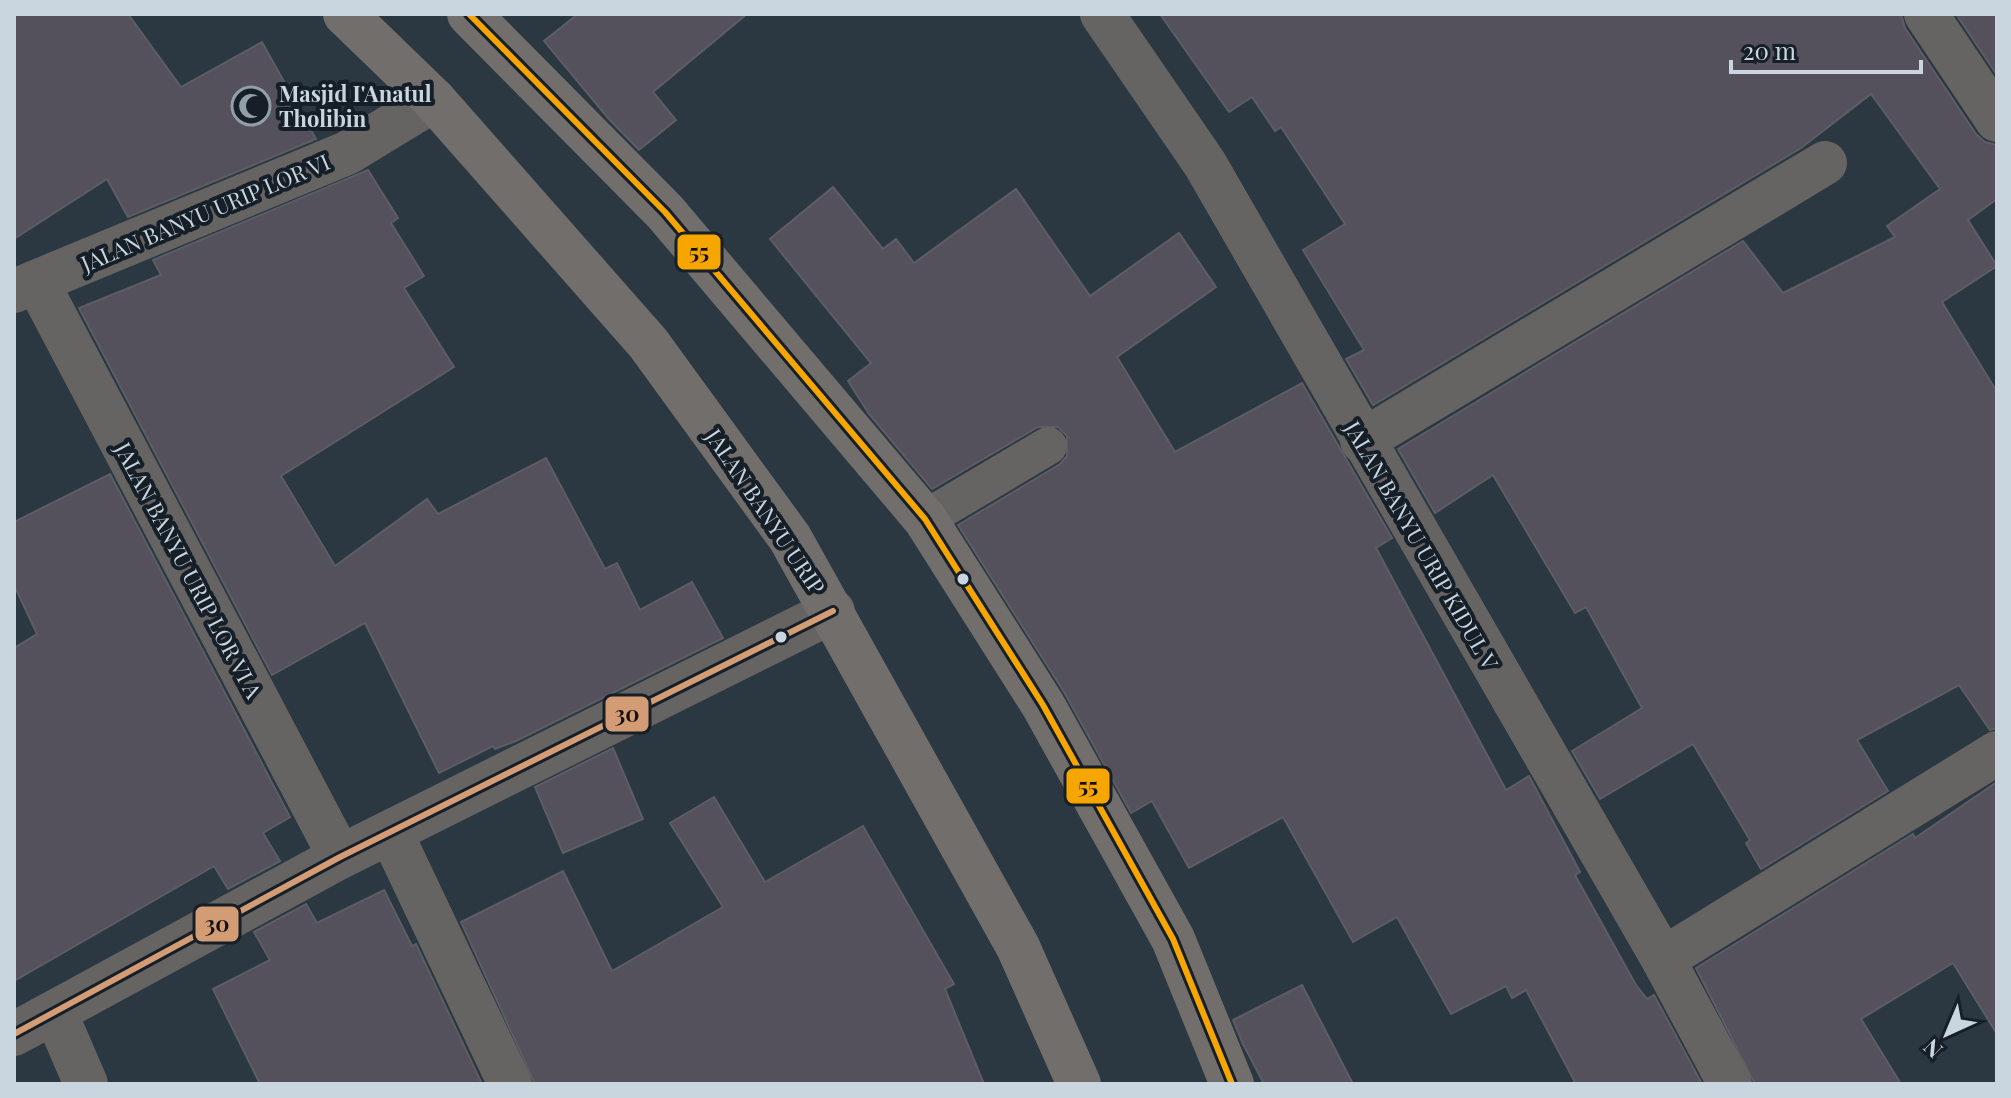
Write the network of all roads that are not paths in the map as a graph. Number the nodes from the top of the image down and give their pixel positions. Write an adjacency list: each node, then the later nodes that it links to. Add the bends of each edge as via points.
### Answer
1 (345, 14): 5 (main road, JALAN BANYU URIP)
2 (469, 14): 11 (main road, via 665,212)
3 (1102, 14): 9 (street, JALAN BANYU URIP KIDUL V, via 1205,164)
4 (1926, 14): 6 (street)
5 (434, 100): 8 (street, JALAN BANYU URIP LOR VI, via 347,153); 12 (main road, JALAN BANYU URIP, via 648,343 790,538)
6 (1997, 120)
7 (1825, 163): 9 (street)
8 (26, 287): 15 (street, JALAN BANYU URIP LOR VI A)
9 (1362, 441): 16 (street, JALAN BANYU URIP KIDUL V)
10 (1048, 446): 11 (lane)
11 (925, 519): 22 (main road, via 1043,705 1173,939)
12 (833, 611): 14 (street); 21 (main road, JALAN BANYU URIP, via 1018,947)
13 (1997, 753): 16 (street)
14 (391, 833): 15 (street); 20 (street)
15 (340, 857): 17 (street)
16 (1663, 959): 23 (street, JALAN BANYU URIP KIDUL V)
17 (55, 1012): 18 (street); 19 (street)
18 (14, 1034)
19 (86, 1084)
20 (510, 1084)
21 (1079, 1084)
22 (1232, 1084)
23 (1730, 1084)

